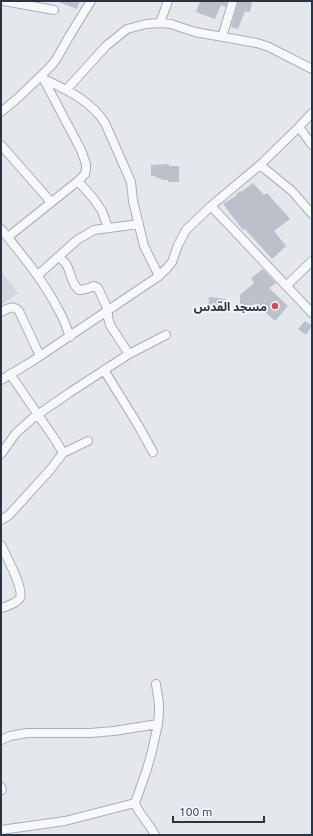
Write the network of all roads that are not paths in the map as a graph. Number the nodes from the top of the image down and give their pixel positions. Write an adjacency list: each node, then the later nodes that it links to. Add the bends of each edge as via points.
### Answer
1 (4, 1): 5 (street)
2 (91, 1): 9 (street)
3 (168, 1): 6 (street)
4 (233, 1): 7 (street)
5 (54, 10)
6 (160, 23): 7 (street); 10 (street, via 127,29 106,46)
7 (222, 37): 8 (street, via 269,47)
8 (312, 69)
9 (43, 77): 10 (street); 11 (street); 17 (street, via 86,164 85,174)
10 (66, 90): 21 (street, via 89,104 105,122 131,182)
11 (1, 112)
12 (312, 113): 13 (street)
13 (299, 127): 15 (street); 16 (street)
14 (1, 145): 18 (street)
15 (312, 145)
16 (260, 165): 19 (street); 20 (street, via 292,191)
17 (78, 181): 18 (street); 22 (street, via 102,211)
18 (51, 202): 24 (street)
19 (211, 206): 28 (street, via 186,230 172,262); 29 (street)
20 (312, 214)
21 (139, 224): 22 (street); 28 (street, via 144,246)
22 (108, 228): 25 (street, via 94,230 85,235)
23 (1, 229): 24 (street)
24 (8, 237): 27 (street)
25 (59, 257): 27 (street); 30 (street, via 66,263 76,288 82,290 97,286)
26 (312, 260): 29 (street)
27 (38, 275): 34 (street, via 60,311)
28 (159, 276): 30 (street)
29 (286, 286): 32 (street)
30 (108, 310): 34 (street); 35 (street, via 110,325)
31 (1, 312): 36 (street, via 11,307 19,311)
32 (312, 314)
33 (166, 335): 35 (street)
34 (70, 337): 36 (street)
35 (129, 354): 37 (street)
36 (40, 356): 38 (street)
37 (104, 370): 40 (street); 42 (street)
38 (10, 374): 39 (street); 40 (street)
39 (1, 380)
40 (38, 416): 43 (street); 44 (street, via 16,433)
41 (88, 441): 43 (street)
42 (153, 452)
43 (63, 453): 45 (street, via 9,515)
44 (1, 454)
45 (1, 520)
46 (1, 545): 47 (street, via 20,591 19,600)
47 (1, 608)
48 (156, 684): 49 (street, via 160,712)
49 (158, 724): 50 (street, via 90,733 26,732); 51 (street)
50 (1, 740)
51 (135, 802): 52 (street, via 65,822); 53 (street)
52 (1, 830)
53 (155, 835)

